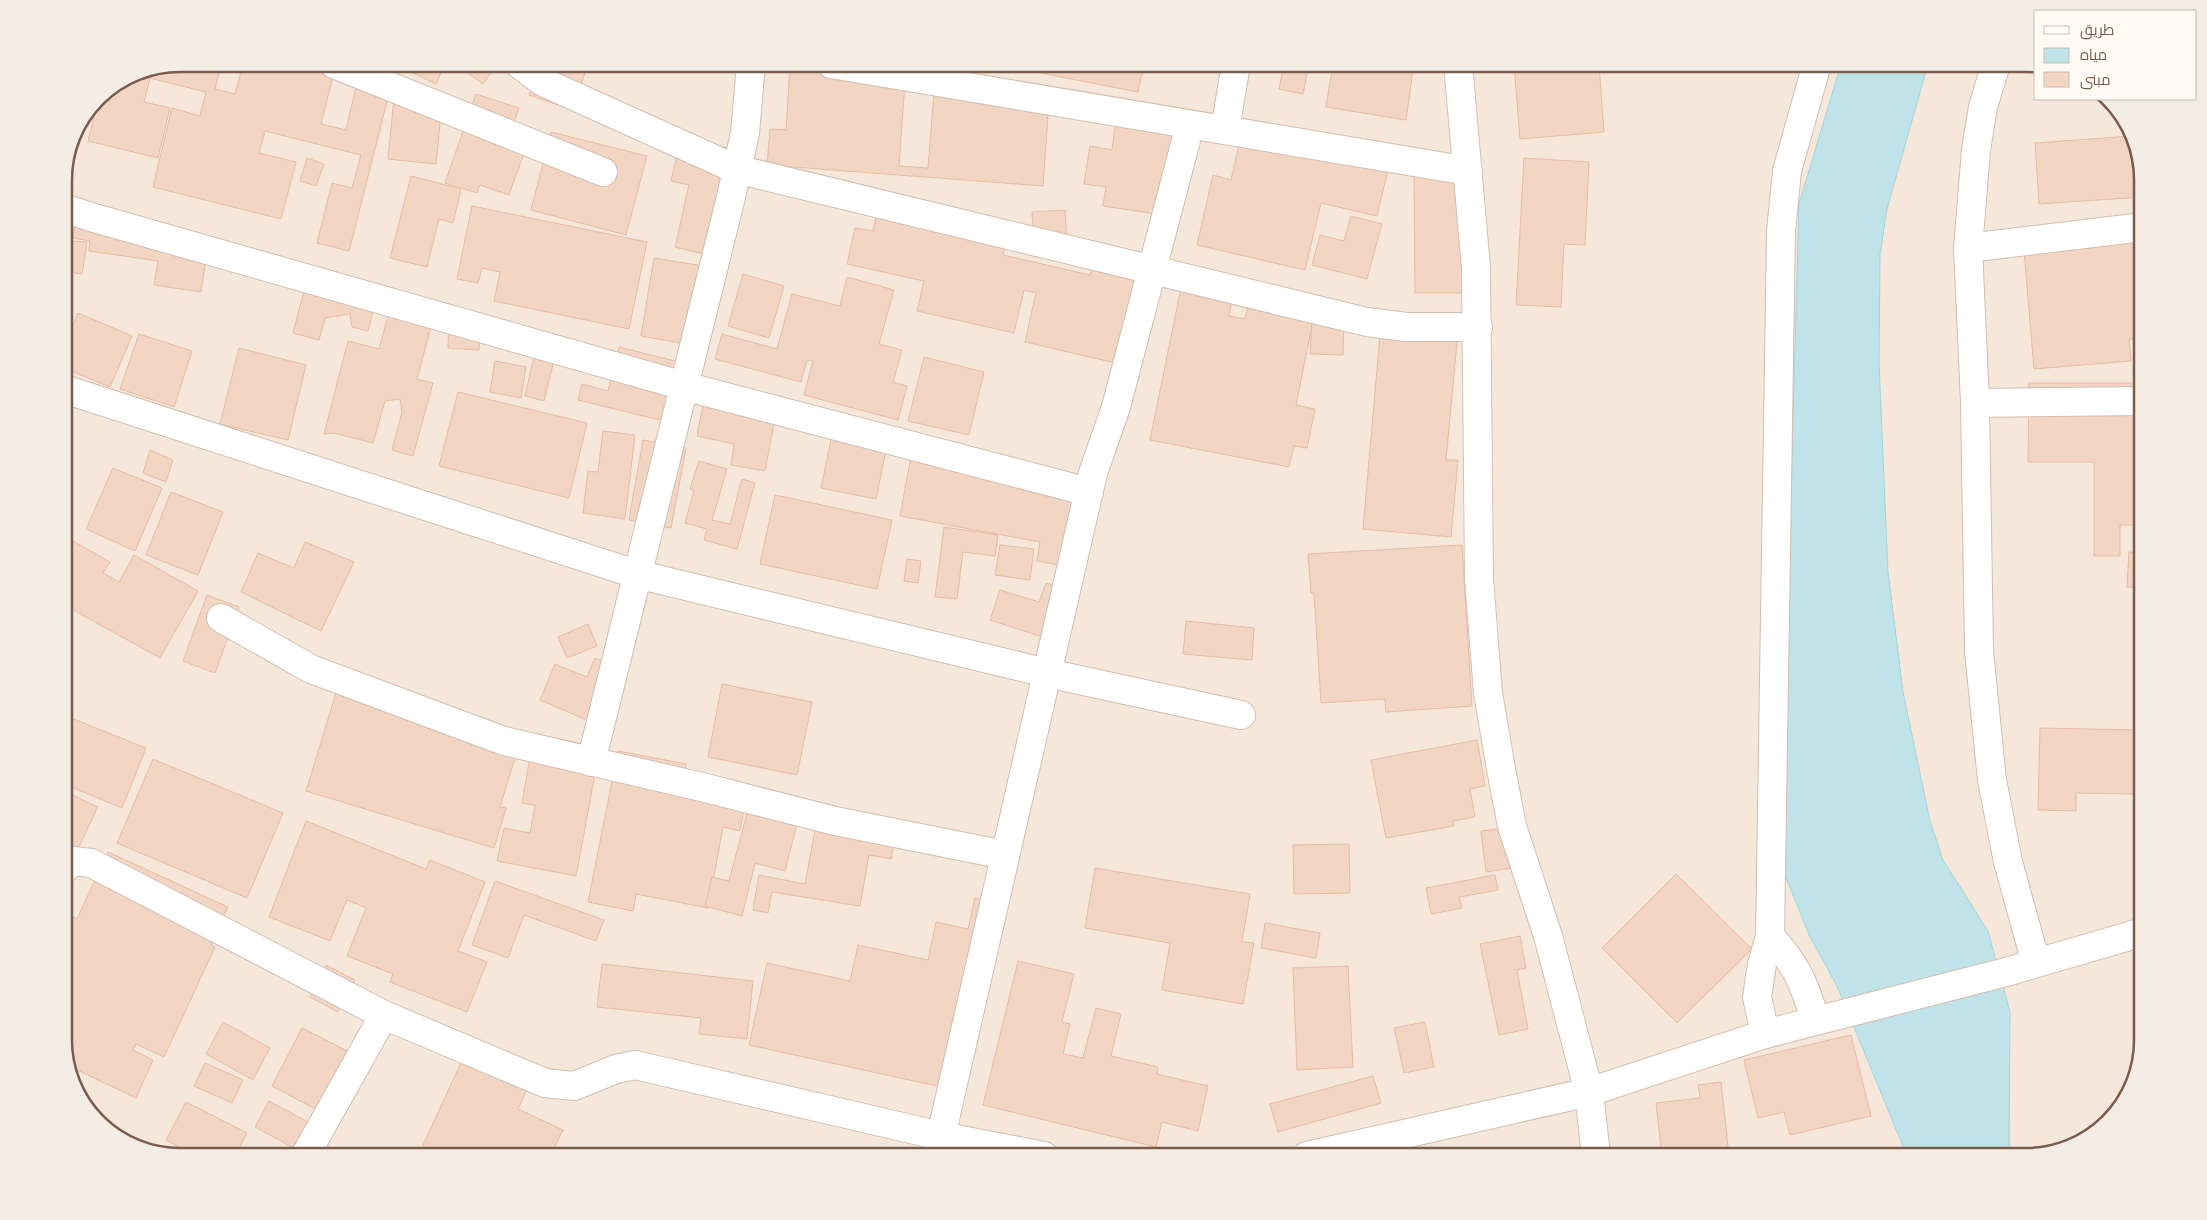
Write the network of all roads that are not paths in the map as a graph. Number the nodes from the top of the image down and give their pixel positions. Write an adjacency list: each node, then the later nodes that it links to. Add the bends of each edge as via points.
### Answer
1 (1235, 72): 10 (street)
2 (1459, 72): 12 (street)
3 (1815, 72): 32 (street, via 1787,171 1781,231)
4 (1994, 72): 16 (street, via 1983,107 1976,150)
5 (356, 73): 13 (street)
6 (531, 73): 11 (street, via 543,82)
7 (750, 73): 11 (street, via 745,133)
8 (882, 73): 9 (street)
9 (1190, 125): 10 (street); 17 (street)
10 (1225, 130): 12 (street)
11 (736, 169): 17 (street); 19 (street)
12 (1468, 171): 18 (street)
13 (603, 172)
14 (73, 211): 19 (street)
15 (2134, 228): 16 (street)
16 (1968, 248): 22 (street)
17 (1153, 268): 18 (street, via 1367,322); 23 (street, via 1116,407)
18 (1478, 327): 37 (street, via 1479,579 1488,693 1512,826 1548,936)
19 (684, 386): 23 (street); 24 (street)
20 (73, 392): 24 (street)
21 (2134, 401): 22 (street)
22 (1974, 403): 33 (street, via 1979,651 1992,780 2008,862)
23 (1089, 492): 26 (street)
24 (636, 574): 26 (street); 28 (street)
25 (221, 618): 28 (street, via 311,669 504,741)
26 (1047, 673): 27 (street); 29 (street)
27 (1241, 715)
28 (591, 762): 29 (street, via 835,821)
29 (1005, 855): 38 (street)
30 (73, 861): 34 (street, via 91,863)
31 (2134, 935): 33 (street)
32 (1770, 936): 35 (street, via 1788,955 1804,983); 36 (street, via 1757,997)
33 (2036, 963): 35 (street, via 1842,1015)
34 (384, 1014): 38 (street, via 545,1083 574,1086 635,1065); 39 (street)
35 (1815, 1019): 36 (street)
36 (1765, 1034): 37 (street)
37 (1589, 1092): 41 (street); 42 (street)
38 (941, 1136): 40 (street)
39 (309, 1148)
40 (1003, 1148)
41 (1342, 1148)
42 (1595, 1148)

